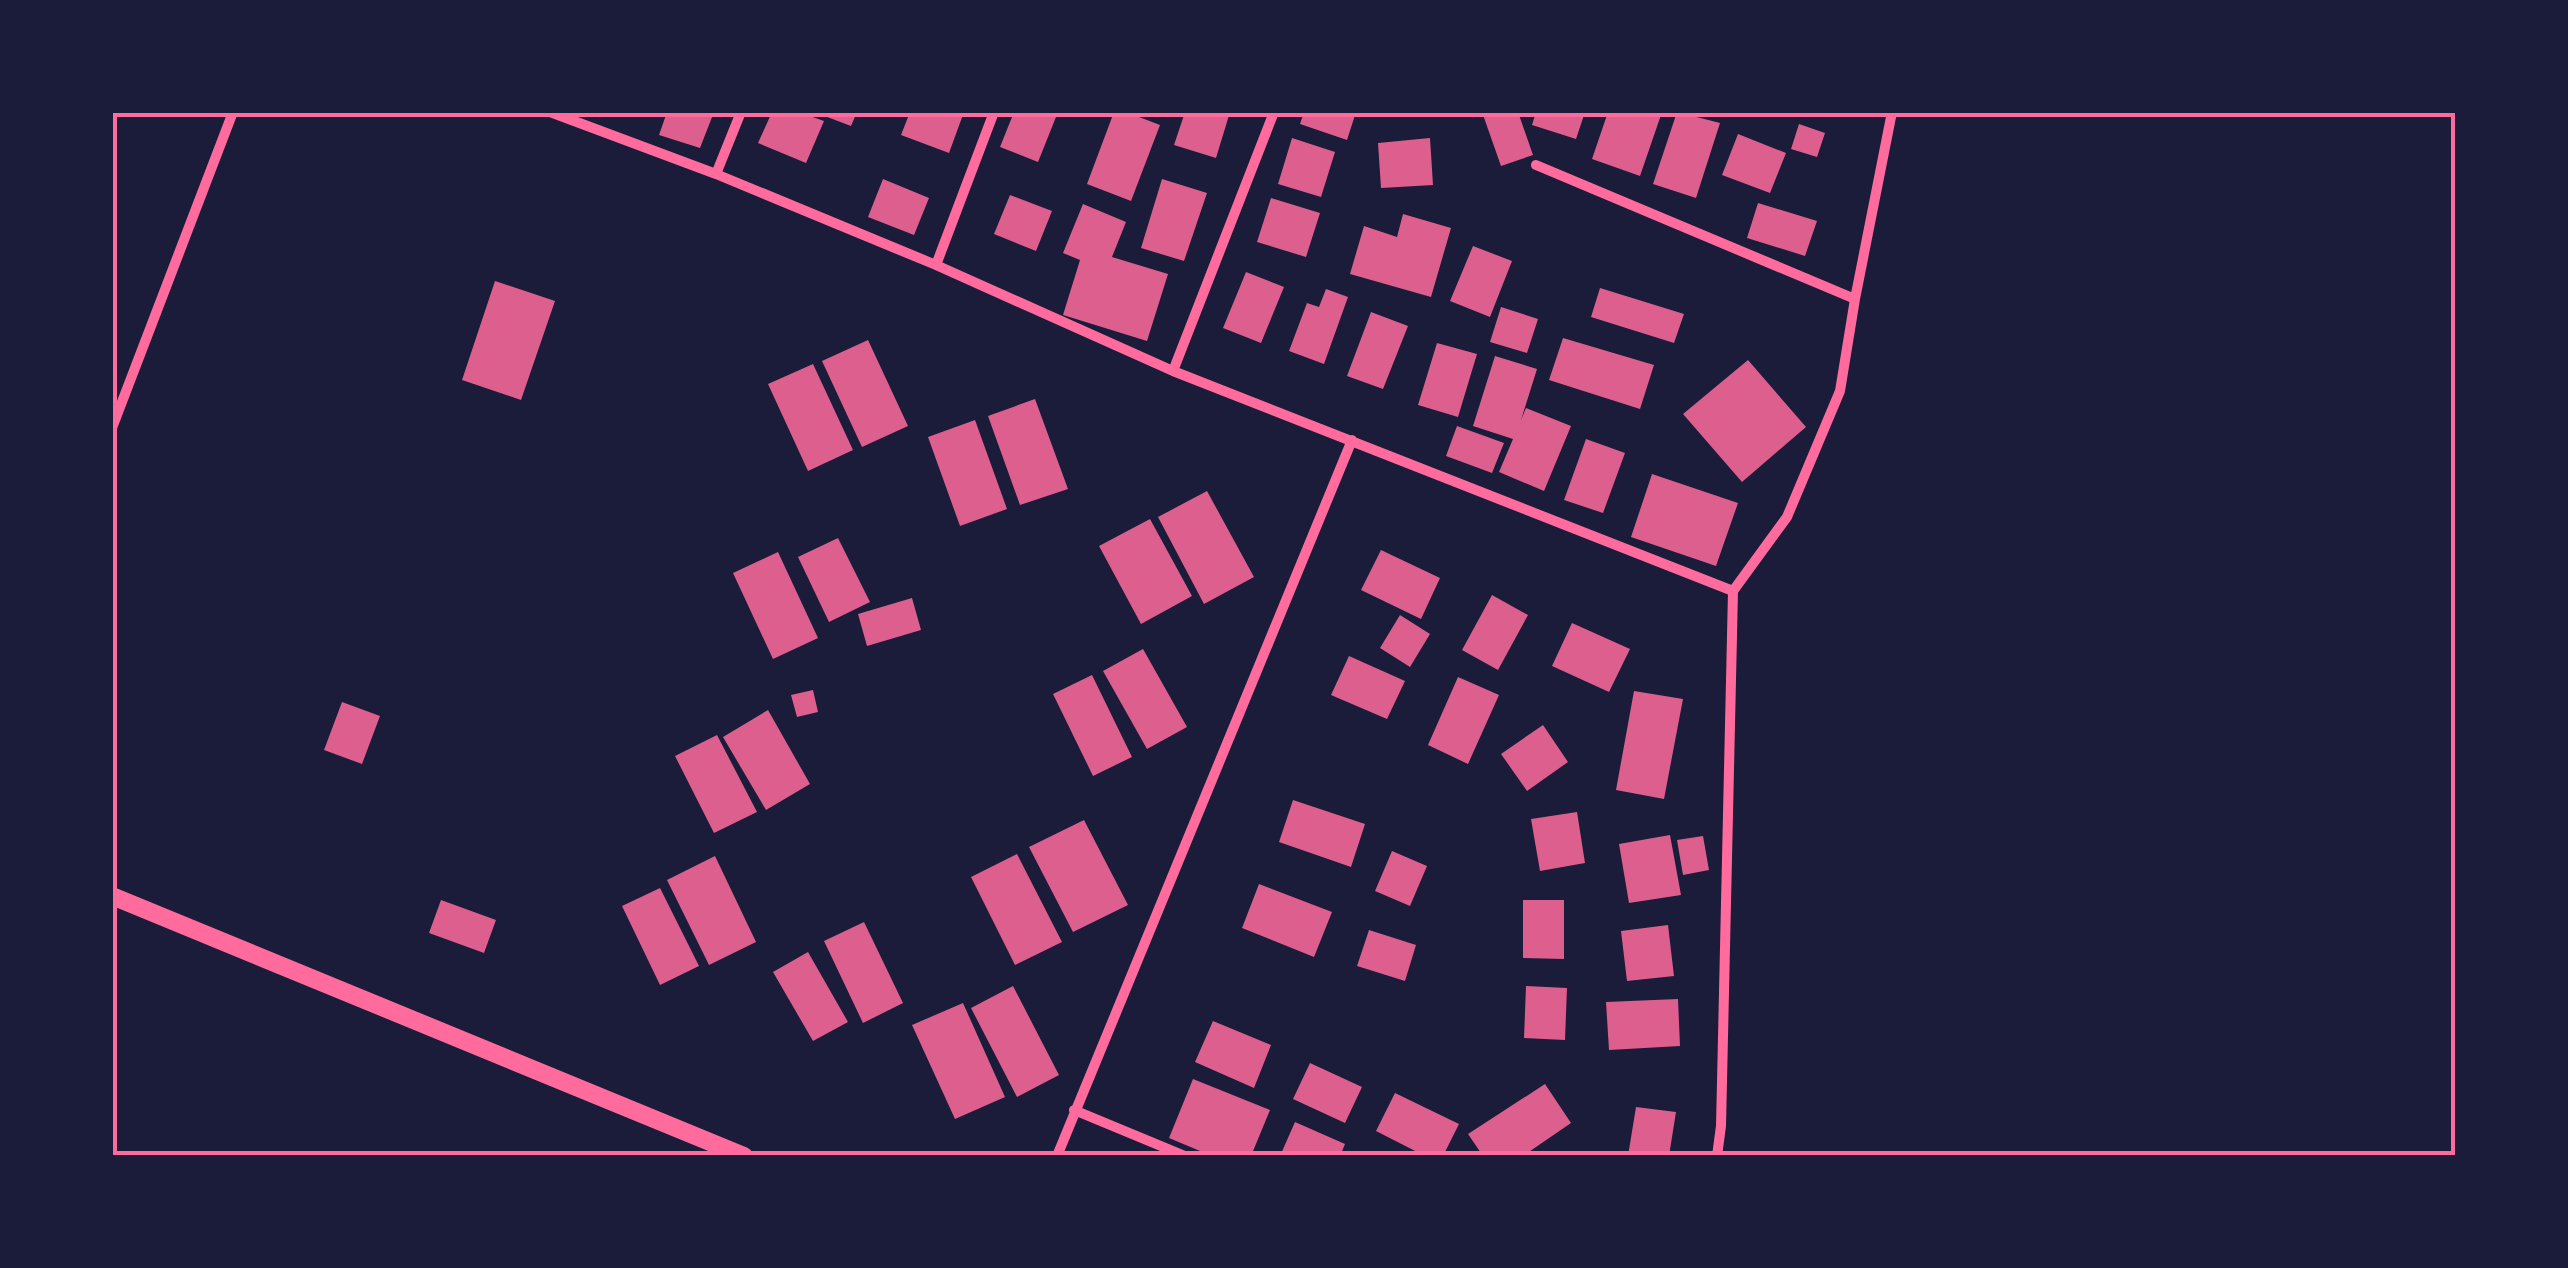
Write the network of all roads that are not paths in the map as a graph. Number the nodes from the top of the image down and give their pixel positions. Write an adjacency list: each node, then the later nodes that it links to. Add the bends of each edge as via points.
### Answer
1 (233, 112): 12 (street)
2 (550, 112): 8 (street)
3 (740, 112): 8 (street)
4 (994, 112): 9 (street)
5 (1274, 112): 11 (street)
6 (1892, 112): 10 (street)
7 (1536, 165): 10 (street)
8 (716, 174): 9 (street)
9 (936, 265): 11 (street)
10 (1854, 299): 14 (street, via 1840,391 1787,518)
11 (1173, 371): 13 (street)
12 (112, 428)
13 (1352, 440): 14 (street); 16 (street)
14 (1734, 591): 20 (street)
15 (112, 896): 17 (street)
16 (1074, 1110): 18 (street); 19 (street)
17 (744, 1156)
18 (1057, 1156)
19 (1184, 1156)
20 (1717, 1156)

